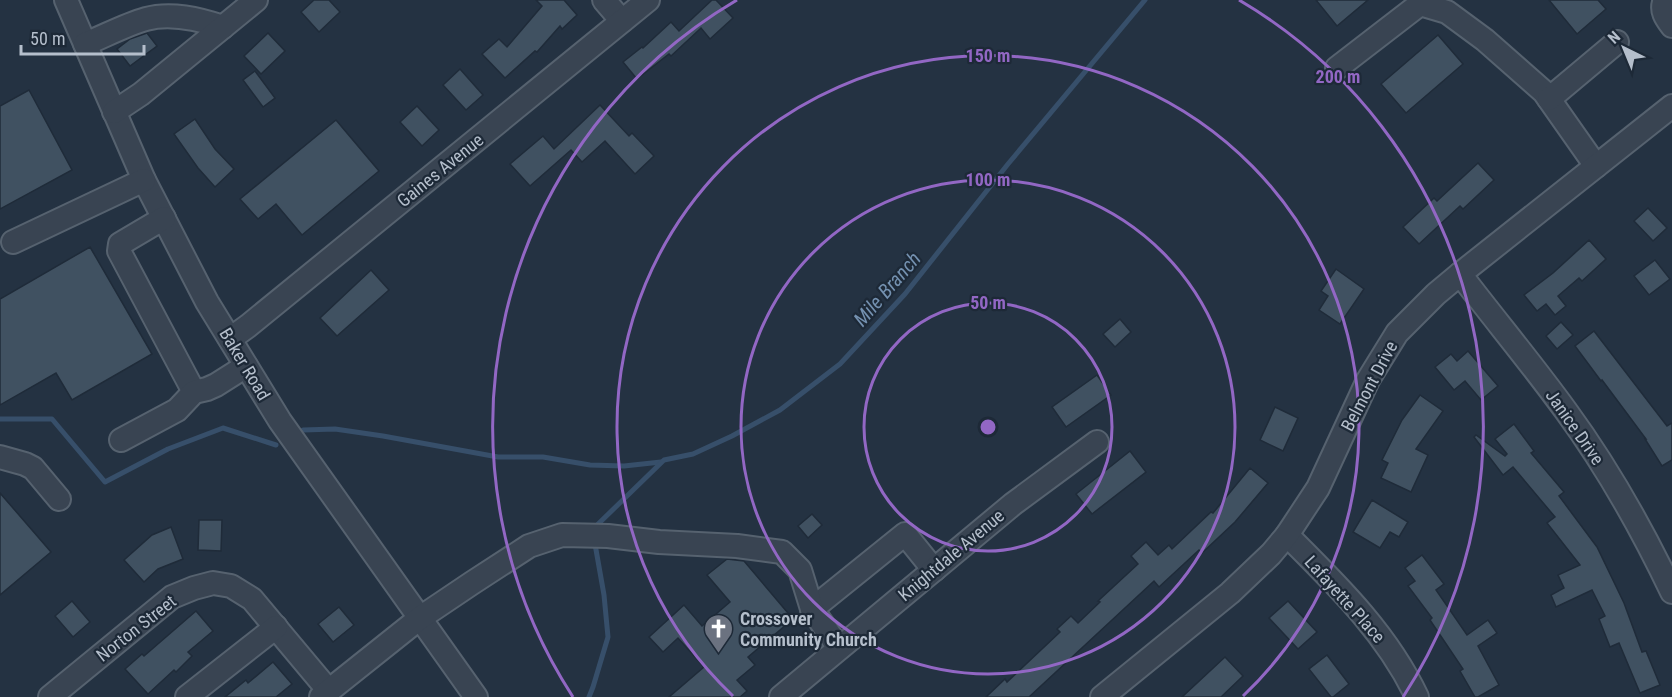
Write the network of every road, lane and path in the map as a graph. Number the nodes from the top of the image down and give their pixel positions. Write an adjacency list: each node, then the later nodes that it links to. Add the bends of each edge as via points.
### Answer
1 (66, 0): 10 (street, Baker Road)
2 (256, 0): 8 (street)
3 (604, 0): 6 (street)
4 (648, 0): 6 (street, Gaines Avenue)
5 (1665, 0): 7 (street, via 1664,16)
6 (622, 21): 20 (street, Gaines Avenue)
7 (1672, 26)
8 (223, 27): 10 (street, via 196,18 158,17); 14 (street)
9 (1617, 42): 12 (street)
10 (85, 44): 14 (street, Baker Road)
11 (1337, 68): 12 (street, via 1420,4 1447,12 1485,40)
12 (1549, 99): 15 (street)
13 (1672, 106): 15 (street, Belmont Drive)
14 (114, 112): 16 (street, Baker Road)
15 (1596, 166): 19 (street, Belmont Drive)
16 (144, 180): 17 (street, Baker Road); 18 (street)
17 (164, 218): 20 (street, Baker Road); 22 (street, via 120,244 119,251)
18 (13, 242)
19 (1460, 274): 27 (street, Belmont Drive, via 1397,333 1368,380 1318,488); 29 (street, Janice Drive, via 1567,412 1652,549)
20 (230, 339): 21 (street, Baker Road)
21 (246, 366): 22 (street, via 216,385); 31 (street, Baker Road, via 280,421)
22 (194, 392): 23 (street, via 177,410)
23 (120, 440)
24 (1097, 442): 28 (street, Knightdale Avenue, via 1013,504)
25 (0, 457): 26 (street, via 33,468)
26 (59, 499)
27 (1287, 535): 39 (street, Belmont Drive, via 1230,593); 40 (street, Lafayette Place, via 1348,596 1387,645)
28 (934, 570): 30 (street, via 905,534); 33 (street, Knightdale Avenue)
29 (1672, 592)
30 (812, 609): 31 (street, via 800,570 782,552 562,535 529,546); 33 (street)
31 (420, 618): 34 (street); 37 (street, Baker Road)
32 (276, 627): 34 (street, Norton Street); 35 (street, Norton Street, via 252,599 231,586 213,583 194,588 172,597); 36 (street)
33 (839, 648): 38 (street, Knightdale Avenue)
34 (325, 694)
35 (50, 697)
36 (187, 697)
37 (476, 697)
38 (781, 697)
39 (1102, 697)
40 (1417, 697)

